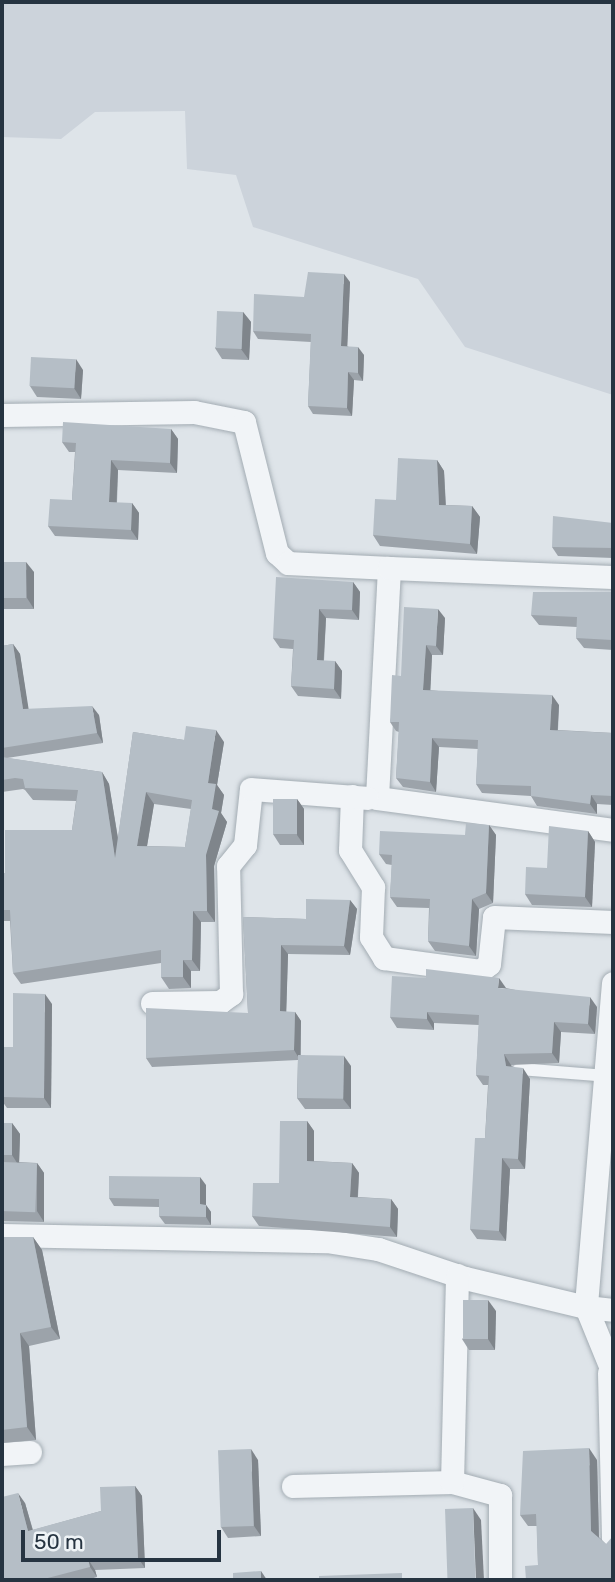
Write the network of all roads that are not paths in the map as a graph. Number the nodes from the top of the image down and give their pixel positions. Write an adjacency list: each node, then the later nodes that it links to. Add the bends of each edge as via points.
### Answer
1 (2, 415): 2 (street, via 230,414 251,431 276,553 288,563)
2 (389, 568): 3 (street); 5 (street)
3 (613, 577)
4 (352, 796): 5 (street); 7 (street, via 350,850 373,887 371,937 384,958 480,971 489,964 494,917); 9 (street, via 251,789 245,845 228,866 231,994 220,1002)
5 (377, 798): 6 (street)
6 (612, 824)
7 (613, 922)
8 (613, 982): 11 (street)
9 (152, 1003)
10 (519, 1069): 11 (lane)
11 (607, 1076): 12 (street)
12 (608, 1136): 15 (street)
13 (2, 1235): 14 (street, via 326,1241 378,1249)
14 (457, 1275): 15 (street); 20 (street)
15 (586, 1307): 16 (street); 17 (street)
16 (613, 1310)
17 (611, 1373): 22 (street)
18 (30, 1452): 19 (street)
19 (2, 1454)
20 (452, 1482): 21 (street); 23 (street, via 499,1493)
21 (293, 1486)
22 (613, 1541)
23 (500, 1580)

